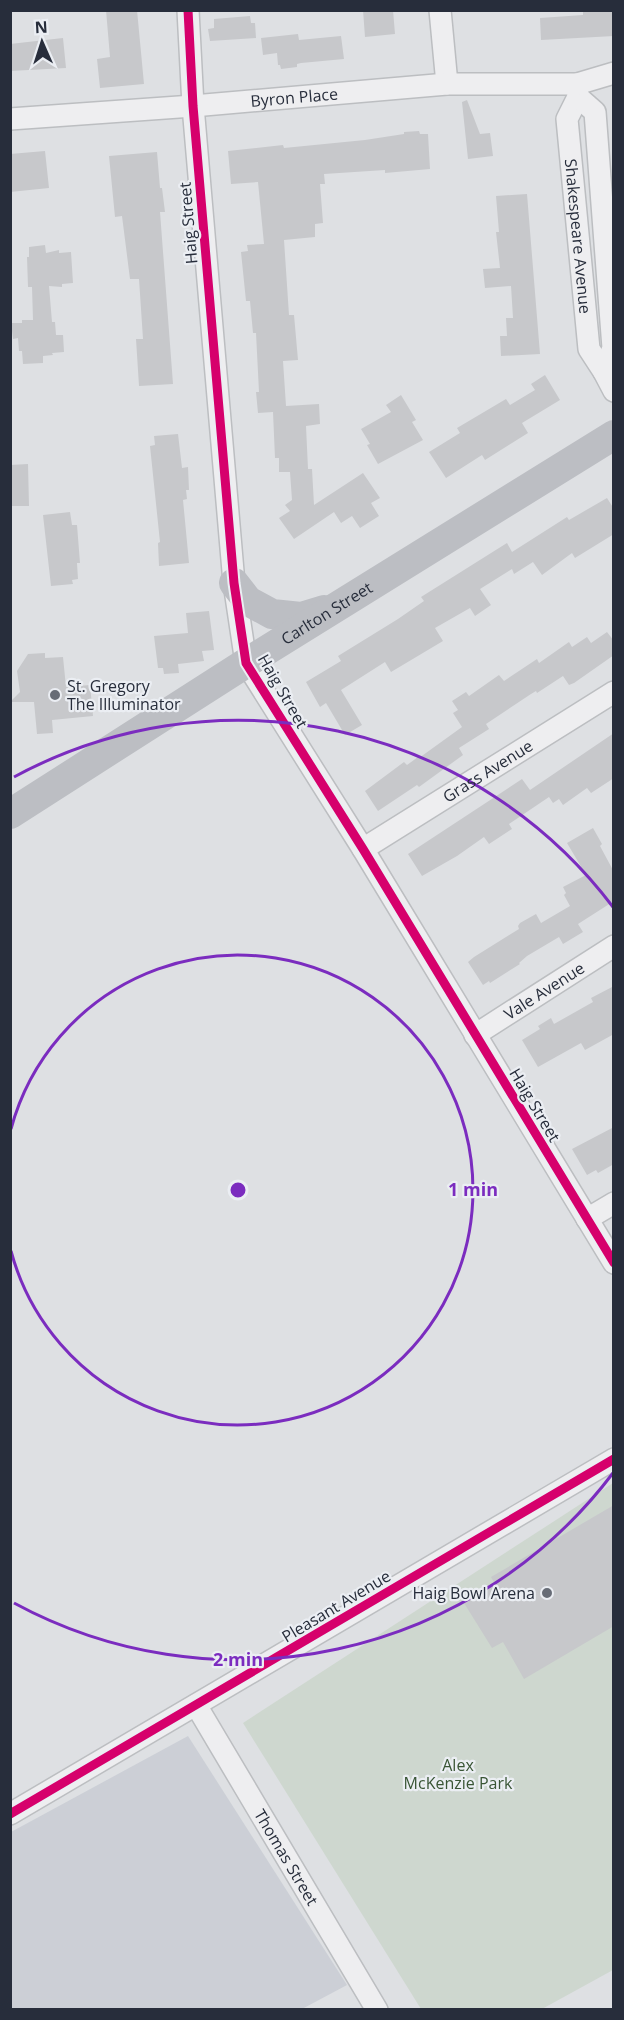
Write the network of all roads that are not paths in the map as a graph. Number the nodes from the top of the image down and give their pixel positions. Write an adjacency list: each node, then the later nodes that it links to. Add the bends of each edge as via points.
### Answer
1 (188, 10): 6 (street, Haig Street)
2 (440, 10): 4 (street)
3 (614, 74): 5 (street)
4 (447, 84): 5 (street, Byron Place); 6 (street, Byron Place)
5 (578, 91): 8 (street, Shakespeare Avenue, via 567,119 585,315 589,349)
6 (194, 106): 7 (street, Byron Place); 10 (street, Haig Street)
7 (10, 119)
8 (609, 382)
9 (614, 435): 11 (main road, Carlton Street)
10 (234, 583): 11 (main road, via 248,601 272,614 301,617); 12 (street, Haig Street)
11 (344, 603): 12 (main road, Carlton Street)
12 (246, 663): 14 (main road, Carlton Street); 15 (street, Haig Street)
13 (614, 692): 15 (street, Grass Avenue)
14 (10, 814)
15 (363, 849): 17 (street, Haig Street)
16 (614, 946): 17 (street, Vale Avenue)
17 (475, 1035): 19 (street, Haig Street)
18 (614, 1203): 19 (street)
19 (587, 1219): 20 (street, Haig Street)
20 (614, 1263)
21 (614, 1459): 22 (street, Pleasant Avenue)
22 (196, 1705): 23 (street, Pleasant Avenue); 24 (street, Thomas Street)
23 (10, 1814)
24 (377, 2010)

